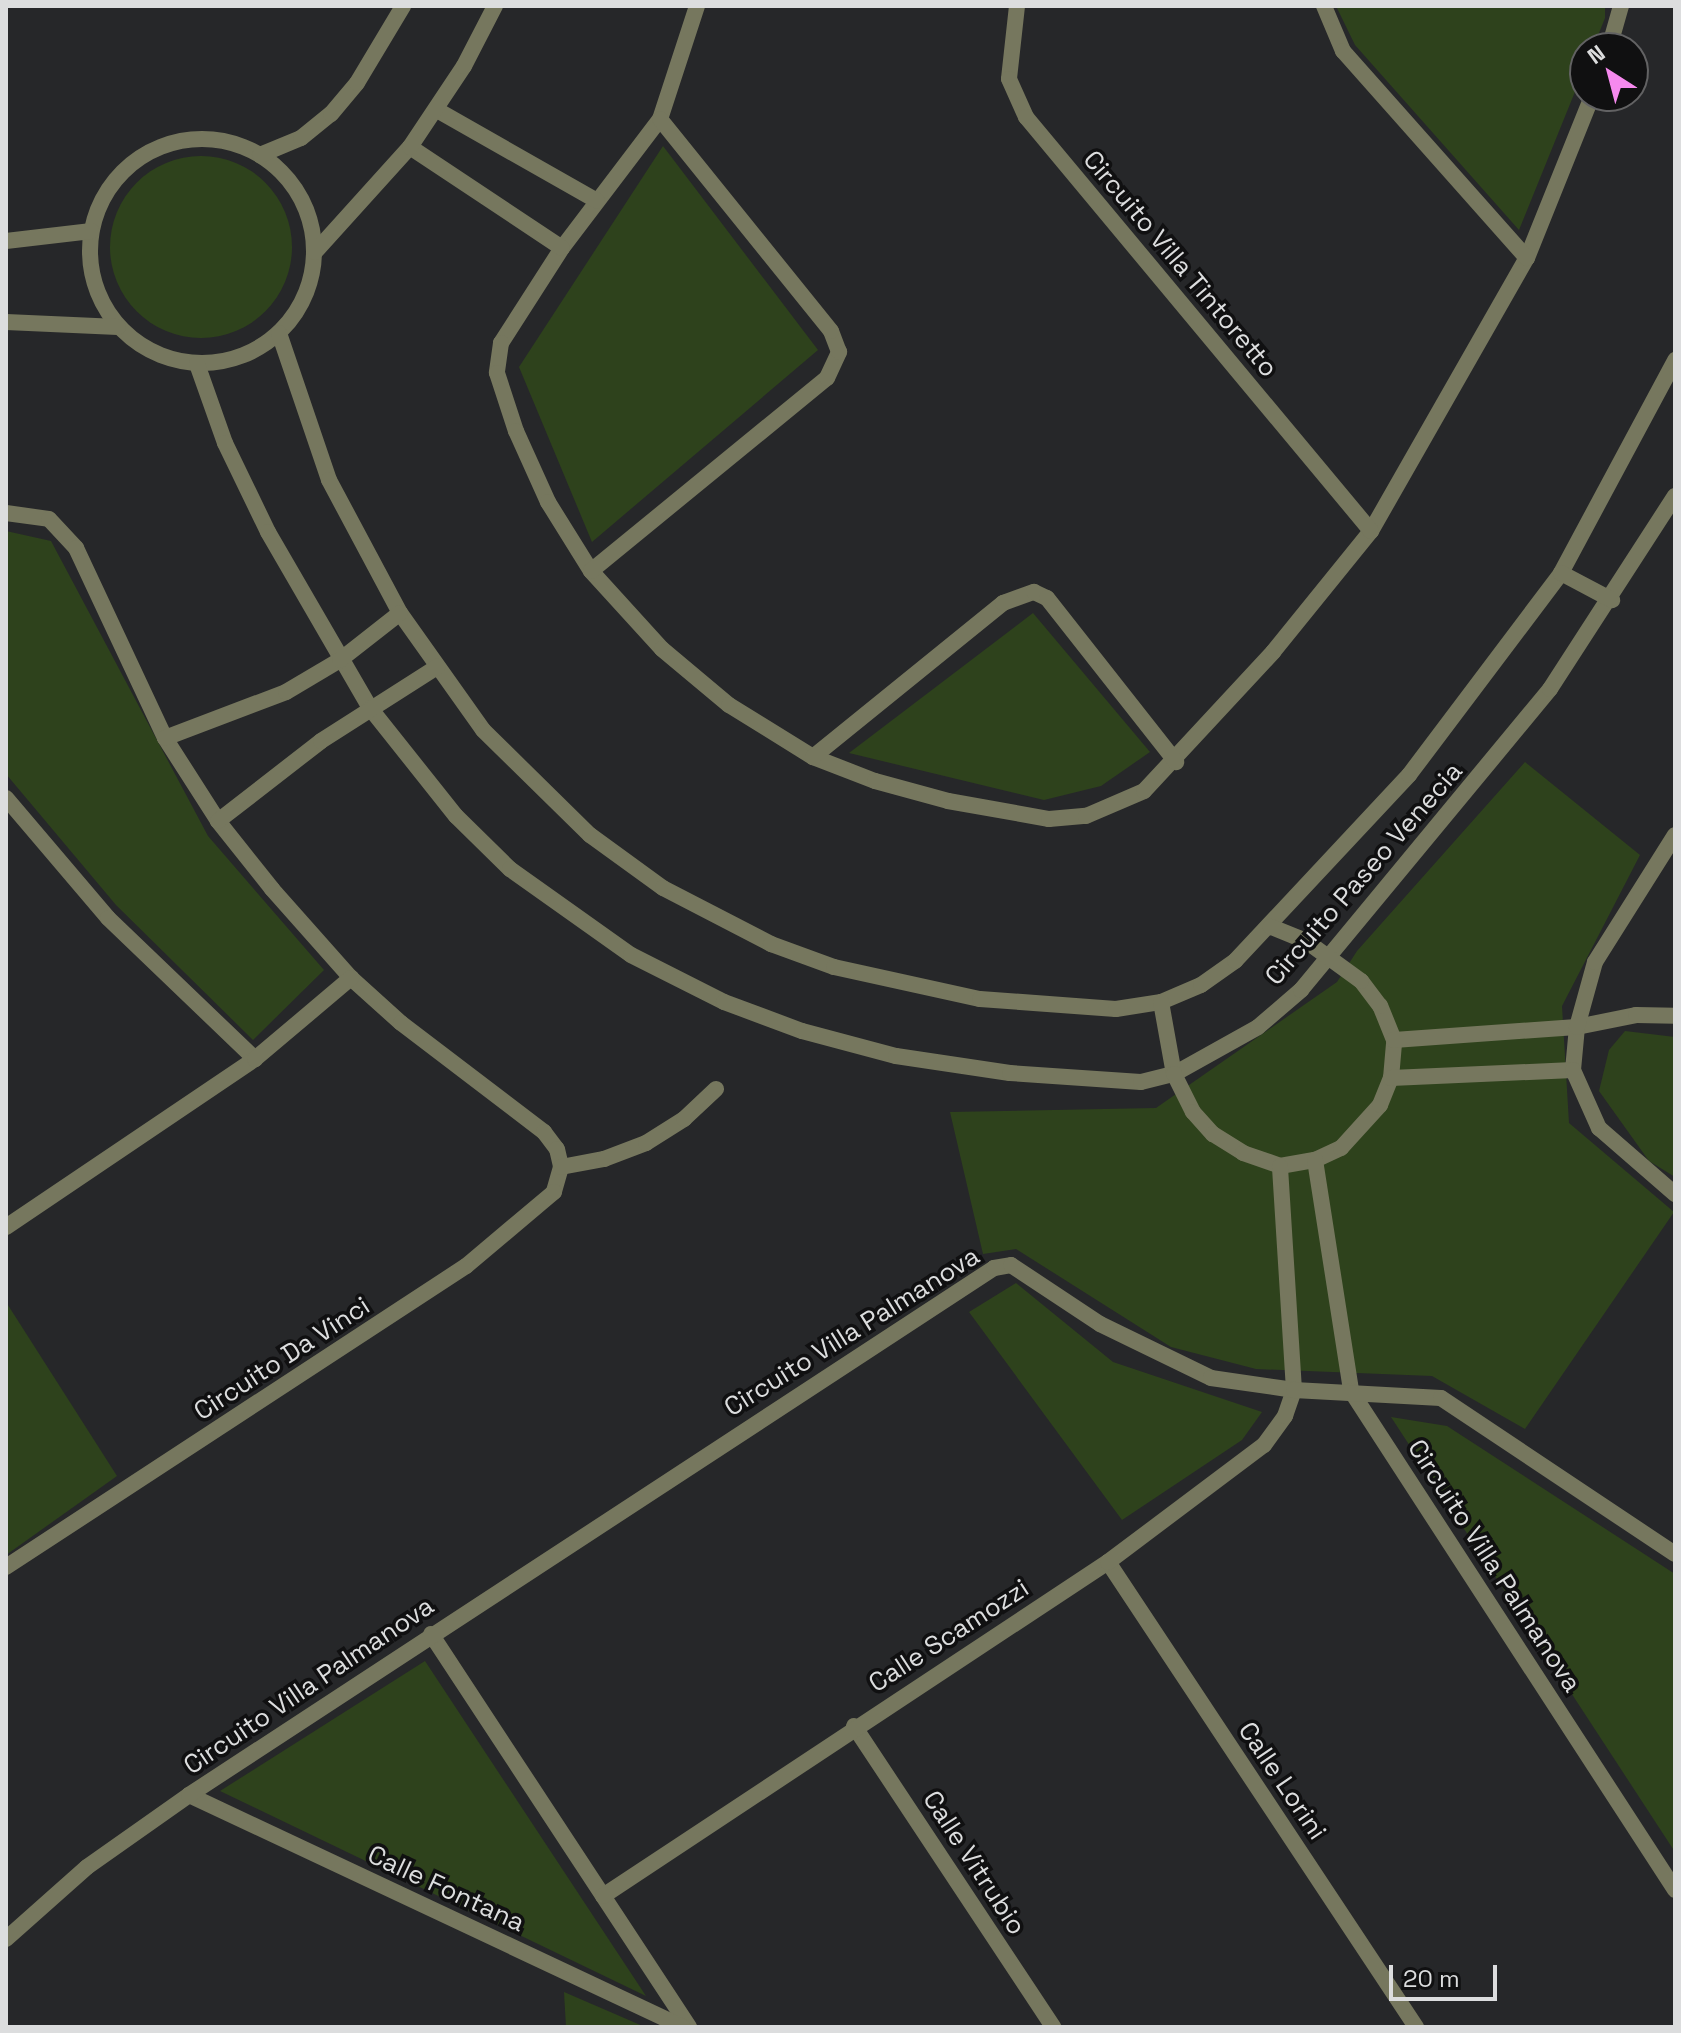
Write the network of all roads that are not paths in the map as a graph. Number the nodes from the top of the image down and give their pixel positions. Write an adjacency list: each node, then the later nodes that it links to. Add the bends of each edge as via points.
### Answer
1 (403, 6): 12 (street, via 357,83 331,114 301,138)
2 (495, 6): 8 (street)
3 (697, 6): 10 (street)
4 (1017, 6): 26 (street, Circuito Villa Tintoretto, via 1009,79 1026,117)
5 (1324, 6): 18 (street, via 1343,51)
6 (1621, 6): 7 (street)
7 (1614, 32)
8 (437, 110): 11 (street); 13 (street)
9 (1586, 112): 18 (street)
10 (660, 119): 13 (street); 27 (street, via 831,331 839,352 827,378)
11 (410, 147): 16 (street); 17 (street)
12 (260, 155): 14 (street, via 232,142 195,138 159,147 127,167 103,196); 17 (street, via 286,175 302,198)
13 (597, 201): 16 (street)
14 (91, 231): 15 (street); 20 (street, via 89,265)
15 (6, 241)
16 (562, 248): 27 (street, via 518,310 501,343 497,373 548,502)
17 (315, 252): 21 (street, via 305,296)
18 (1527, 258): 26 (street)
19 (6, 322): 20 (street)
20 (118, 327): 23 (street, via 141,347)
21 (279, 333): 23 (street, via 255,351); 30 (street, Circuito Paseo Venecia, via 329,480)
22 (1675, 360): 28 (street, Circuito Paseo Venecia)
23 (197, 364): 31 (street, Circuito Paseo Venecia, via 231,456)
24 (1675, 496): 29 (street, Circuito Paseo Venecia)
25 (6, 513): 34 (street, via 49,519 76,548)
26 (1371, 531): 36 (street)
27 (591, 571): 35 (street, via 684,668 729,705)
28 (1561, 573): 29 (street); 40 (street, Circuito Paseo Venecia, via 1409,775)
29 (1612, 600): 41 (street, Circuito Paseo Venecia, via 1550,689)
30 (400, 613): 31 (street); 32 (street, Circuito Paseo Venecia)
31 (340, 660): 33 (street, Circuito Paseo Venecia); 34 (street, via 228,718)
32 (437, 667): 33 (street); 43 (street, Circuito Paseo Venecia, via 483,730 590,835 663,888 771,944 899,985 980,999 1116,1009)
33 (370, 708): 38 (street); 49 (street, Circuito Paseo Venecia, via 417,772 510,869 631,955 724,1002 802,1031 896,1056 1103,1081 1141,1082)
34 (165, 738): 38 (street)
35 (813, 757): 36 (street, via 948,801 1049,819 1113,808 1144,791); 36 (street, via 1003,603 1034,592 1047,598)
36 (1176, 762)
37 (6, 798): 47 (street, via 108,918)
38 (218, 821): 42 (street)
39 (1675, 835): 45 (street, via 1595,962)
40 (1271, 927): 41 (street); 43 (street, Circuito Paseo Venecia, via 1201,985)
41 (1331, 956): 46 (street, via 1370,993); 49 (street, Circuito Paseo Venecia, via 1258,1027)
42 (351, 978): 47 (street); 54 (street, via 544,1132 557,1149)
43 (1161, 1002): 49 (street)
44 (1675, 1016): 45 (street, via 1636,1015)
45 (1577, 1027): 46 (street); 48 (street)
46 (1394, 1040): 50 (street)
47 (255, 1059): 56 (street)
48 (1573, 1070): 50 (street); 55 (street, via 1599,1128)
49 (1174, 1074): 53 (street, via 1193,1112 1213,1134 1243,1153)
50 (1391, 1078): 52 (street, via 1364,1129)
51 (716, 1089): 54 (street, via 684,1119 646,1143)
52 (1315, 1160): 53 (street); 58 (street)
53 (1280, 1166): 57 (street)
54 (561, 1167): 61 (street, Circuito Da Vinci, via 554,1192 466,1266)
55 (1675, 1194)
56 (7, 1223)
57 (1294, 1390): 58 (street, Circuito Villa Palmanova); 60 (street, Calle Scamozzi, via 1285,1416 1264,1445); 62 (street, Circuito Villa Palmanova, via 1199,1373 1100,1324 1011,1265 994,1268)
58 (1351, 1391): 59 (street, via 1441,1398); 65 (street, Circuito Villa Palmanova)
59 (1675, 1554)
60 (1108, 1562): 63 (street, Calle Scamozzi); 70 (street, Calle Lorini)
61 (6, 1567)
62 (431, 1634): 64 (street, Circuito Villa Palmanova); 66 (street, Calle Fontana)
63 (854, 1726): 66 (street, Calle Scamozzi); 69 (street, Calle Vitrubio)
64 (189, 1795): 67 (street, Circuito Villa Palmanova, via 87,1867); 68 (street, Calle Fontana)
65 (1675, 1890)
66 (603, 1896): 68 (street, Calle Fontana)
67 (6, 1939)
68 (686, 2027)
69 (1053, 2027)
70 (1416, 2027)

